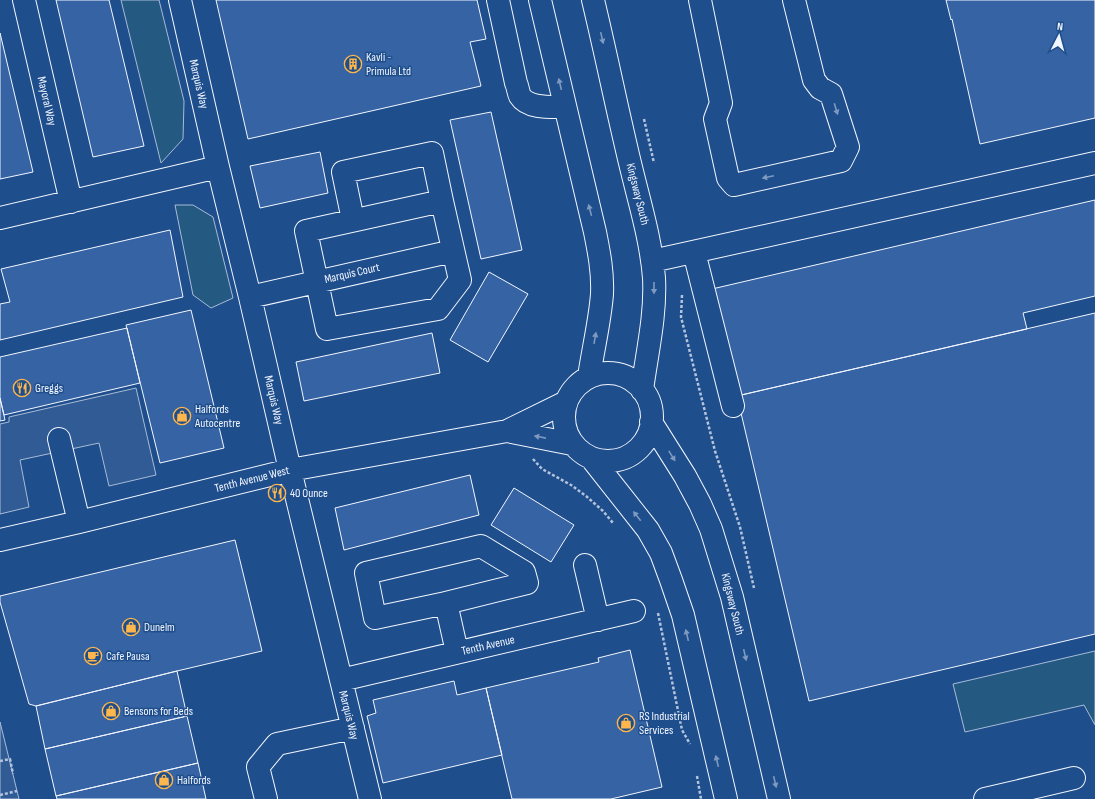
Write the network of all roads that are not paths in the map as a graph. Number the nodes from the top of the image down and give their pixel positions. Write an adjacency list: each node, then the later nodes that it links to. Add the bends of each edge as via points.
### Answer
1 (24, 0): 12 (street, Mayoral Way)
2 (180, 0): 10 (street, Marquis Way)
3 (498, 0): 8 (street, via 520,96 528,103 539,106)
4 (540, 0): 8 (street, one-way to 4)
5 (594, 0): 17 (street, Kingsway South, one-way to 17)
6 (700, 0): 7 (street, one-way to 6, via 814,80 820,88 831,94 848,147 841,161 734,185 728,178 715,119 721,103)
7 (794, 0)
8 (566, 107): 20 (street, one-way to 8, via 602,294 602,273 596,232)
9 (1095, 163): 16 (street)
10 (218, 167): 12 (street); 19 (street, Marquis Way)
11 (442, 201): 14 (street); 14 (street, via 432,153 365,167 343,172); 15 (street)
12 (71, 202): 13 (street)
13 (0, 218)
14 (354, 220): 18 (street, via 306,230)
15 (453, 251): 18 (street, Marquis Court); 18 (street, via 460,280 438,309 328,329)
16 (694, 252): 17 (street); 23 (street)
17 (652, 261): 21 (street, Kingsway South, one-way to 21, via 653,307)
18 (316, 281): 19 (street, Marquis Court)
19 (250, 297): 29 (street, Marquis Way)
20 (589, 377): 21 (street, Kingsway South, via 598,373 618,374 634,381); 22 (street, Kingsway South, via 578,384)
21 (642, 390): 24 (street, Kingsway South, via 648,400)
22 (566, 402): 25 (street, Tenth Avenue West); 27 (street, Kingsway South, via 564,423)
23 (733, 406)
24 (651, 422): 28 (street, Kingsway South, via 648,435 635,452 615,460); 43 (street, Kingsway South, one-way to 43, via 685,476 711,529 732,597)
25 (507, 431): 27 (street, Tenth Avenue West, one-way to 25); 29 (street, Tenth Avenue West)
26 (59, 439): 30 (street)
27 (572, 444): 28 (street, Kingsway South)
28 (592, 459): 42 (street, Kingsway South, one-way to 28, via 683,615 661,553 648,530)
29 (290, 470): 30 (street, Tenth Avenue West); 37 (street, Marquis Way)
30 (79, 522): 31 (street, Tenth Avenue West)
31 (0, 540)
32 (584, 565): 35 (street)
33 (446, 603): 33 (street, via 375,618 366,573 481,546 524,572 527,583); 36 (street)
34 (634, 611): 35 (street, Tenth Avenue)
35 (598, 620): 36 (street, Tenth Avenue)
36 (457, 652): 37 (street, Tenth Avenue)
37 (341, 680): 38 (street, Marquis Way)
38 (353, 728): 40 (street, via 277,744 258,767); 41 (street, Marquis Way)
39 (1074, 778): 44 (street)
40 (266, 799)
41 (370, 799)
42 (726, 799)
43 (779, 799)
44 (985, 799)

